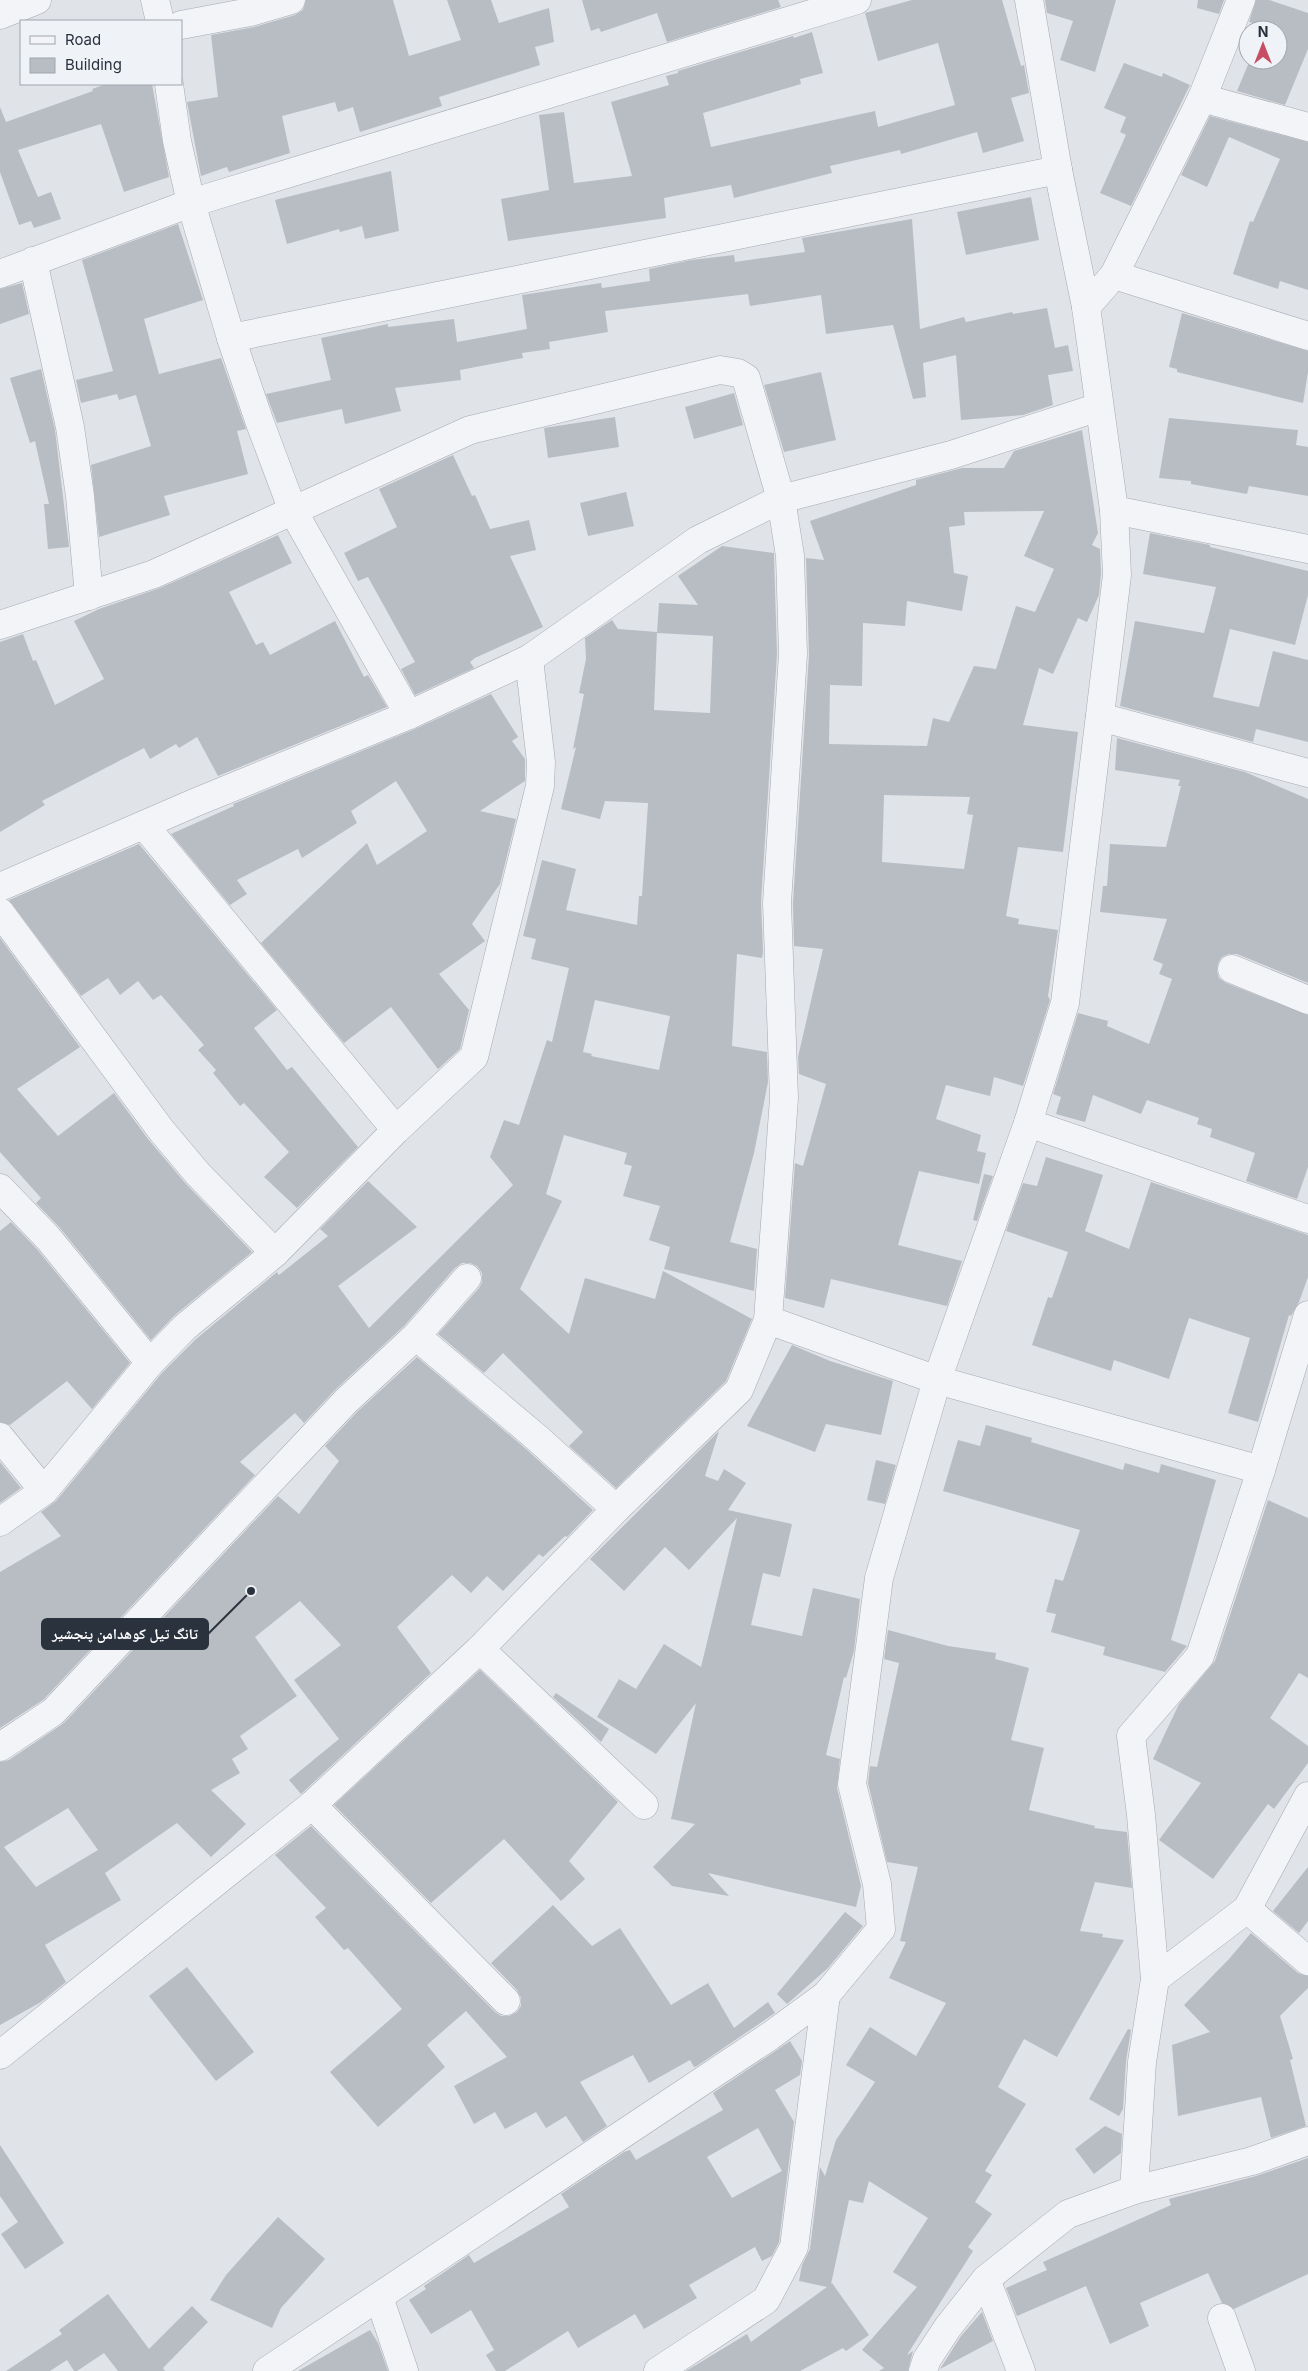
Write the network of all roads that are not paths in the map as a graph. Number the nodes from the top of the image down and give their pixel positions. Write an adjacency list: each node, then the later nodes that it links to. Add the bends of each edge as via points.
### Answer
1 (37, 0): 7 (street)
2 (155, 0): 8 (street)
3 (291, 0): 9 (street, via 250,12)
4 (857, 0): 14 (street)
5 (1029, 0): 13 (street)
6 (1241, 0): 11 (street)
7 (0, 15)
8 (160, 20)
9 (182, 25)
10 (169, 85): 14 (street)
11 (1202, 98): 12 (street); 17 (street)
12 (1308, 127)
13 (1058, 170): 18 (street); 20 (street)
14 (191, 203): 15 (street); 20 (street)
15 (33, 261): 16 (street); 26 (street, via 70,427)
16 (0, 274)
17 (1114, 275): 18 (street); 19 (street)
18 (1086, 307): 21 (street)
19 (1308, 336)
20 (231, 338): 24 (street)
21 (1099, 407): 22 (street, via 951,454); 23 (street)
22 (781, 499): 24 (street, via 746,378 720,370 470,430); 28 (street, via 698,540); 44 (street, via 790,556 793,654 777,903 784,1098)
23 (1114, 510): 25 (street); 30 (street, via 1117,575)
24 (293, 511): 26 (street, via 154,574); 29 (street)
25 (1308, 549)
26 (89, 596): 27 (street)
27 (0, 625)
28 (529, 659): 29 (street); 38 (street, via 541,762 540,786 474,1057)
29 (409, 715): 32 (street)
30 (1100, 717): 31 (street); 37 (street, via 1065,1003)
31 (1308, 774)
32 (144, 825): 33 (street); 38 (street)
33 (0, 887)
34 (0, 912): 41 (street, via 167,1137 198,1174)
35 (1232, 969): 36 (street)
36 (1308, 1000)
37 (1028, 1123): 40 (street); 47 (street)
38 (396, 1130): 41 (street)
39 (0, 1188): 46 (street, via 48,1238)
40 (1308, 1219)
41 (275, 1253): 46 (street, via 185,1327)
42 (467, 1278): 45 (street)
43 (1308, 1315): 49 (street)
44 (768, 1320): 47 (street); 51 (street, via 739,1390)
45 (416, 1336): 51 (street); 54 (street, via 346,1401 53,1712)
46 (150, 1364): 50 (street)
47 (937, 1380): 49 (street); 61 (street, via 879,1578 852,1784 877,1884 881,1929)
48 (0, 1437): 50 (street)
49 (1261, 1470): 60 (street, via 1200,1656 1131,1736)
50 (44, 1491): 52 (street)
51 (616, 1509): 53 (street)
52 (0, 1522)
53 (480, 1649): 56 (street); 57 (street)
54 (0, 1747)
55 (1308, 1796): 58 (street)
56 (312, 1805): 62 (street); 63 (street)
57 (644, 1805)
58 (1247, 1909): 59 (street); 60 (street)
59 (1308, 1961)
60 (1155, 1979): 65 (street, via 1142,2062)
61 (826, 1995): 67 (street, via 770,2036); 71 (street, via 794,2247 766,2300)
62 (506, 2001)
63 (0, 2055)
64 (1308, 2141): 65 (street, via 1252,2161)
65 (1134, 2190): 66 (street, via 1068,2214)
66 (986, 2279): 72 (street, via 926,2359); 73 (street)
67 (378, 2297): 69 (street); 70 (street)
68 (1222, 2318): 74 (street)
69 (267, 2371)
70 (404, 2371)
71 (658, 2371)
72 (923, 2371)
73 (1021, 2371)
74 (1241, 2371)

